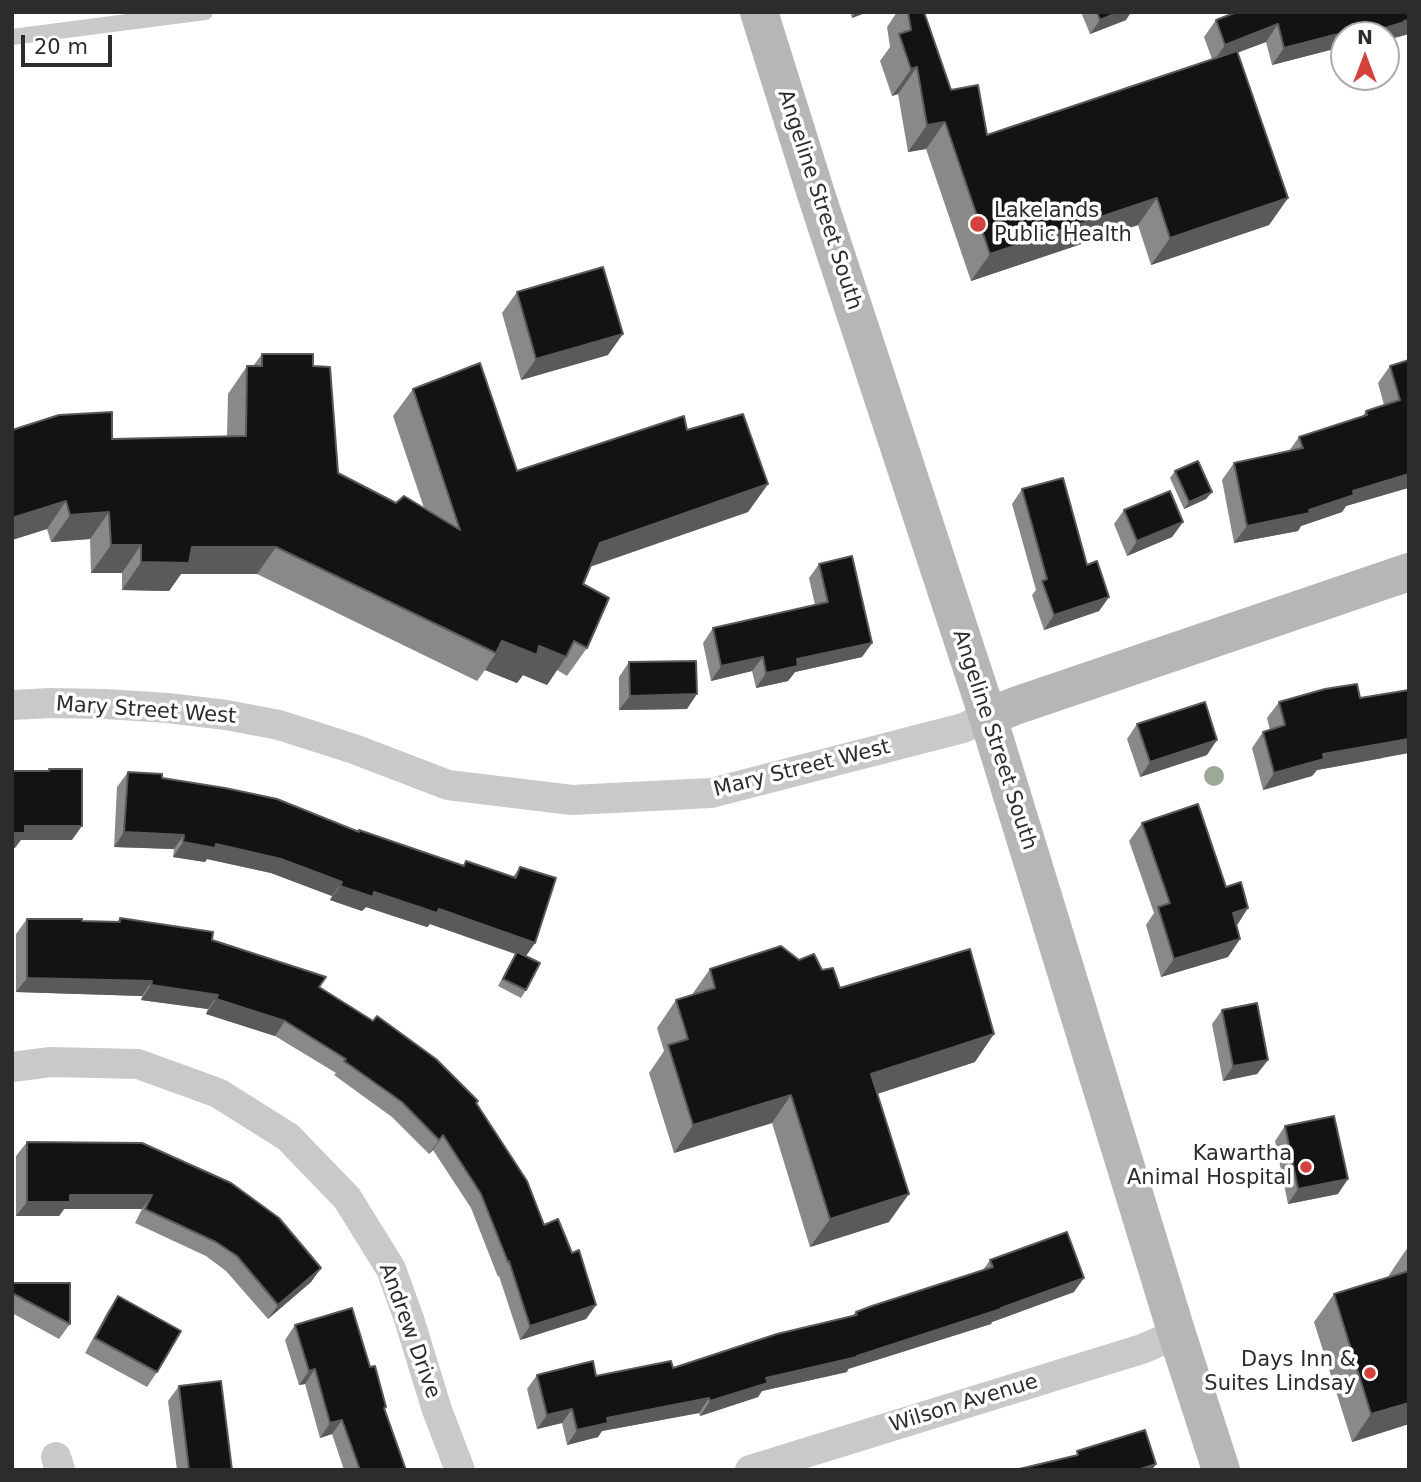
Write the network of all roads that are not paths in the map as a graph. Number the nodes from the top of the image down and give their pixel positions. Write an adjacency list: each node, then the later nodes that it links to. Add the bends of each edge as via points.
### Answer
1 (205, 12): 3 (lane)
2 (759, 12): 6 (main road, Angeline Street South)
3 (12, 37)
4 (1409, 572): 6 (main road, Mary Street West)
5 (12, 705): 6 (street, Mary Street West, via 105,704 226,715 279,725 448,785 572,800 711,793 963,728)
6 (988, 717): 8 (main road, Angeline Street South)
7 (12, 1067): 9 (street, Andrew Drive, via 51,1062 138,1064 218,1093 288,1137 347,1198 391,1269)
8 (1177, 1335): 10 (street, Wilson Avenue); 11 (main road, Angeline Street South)
9 (460, 1470)
10 (750, 1470)
11 (1221, 1470)

